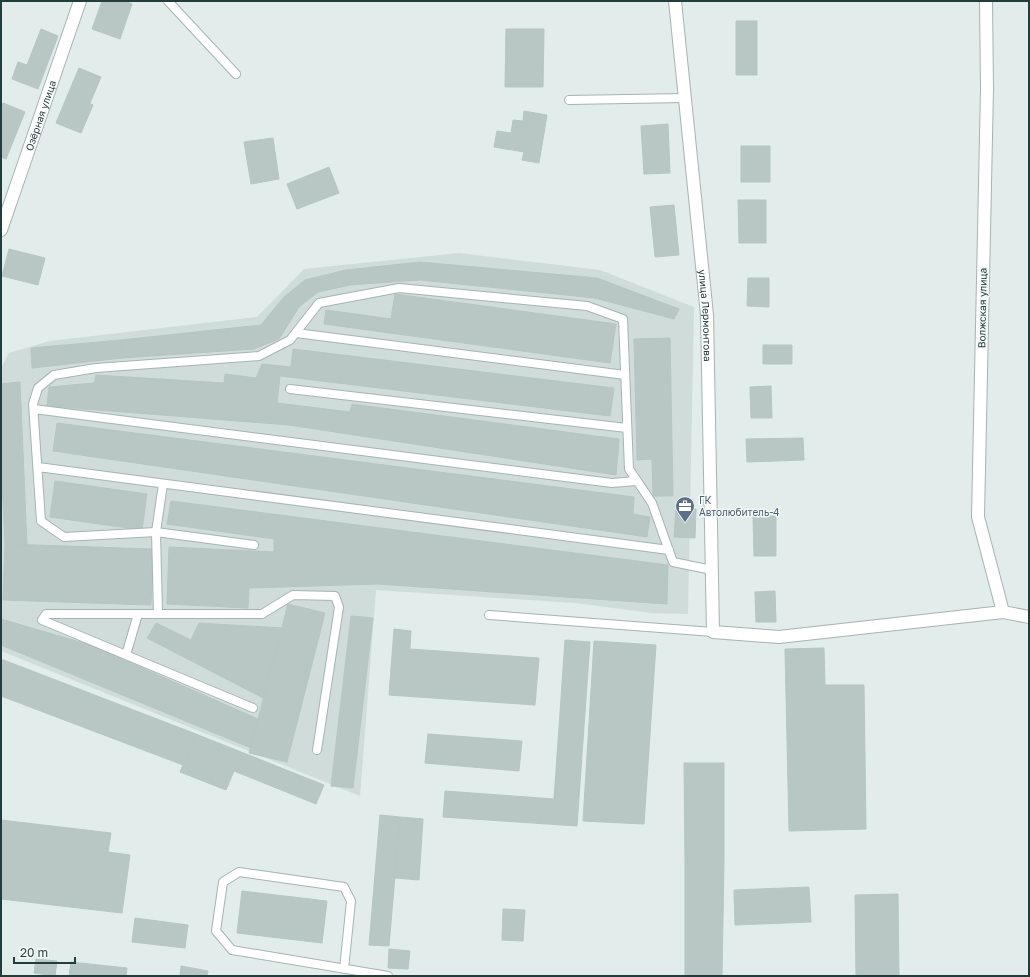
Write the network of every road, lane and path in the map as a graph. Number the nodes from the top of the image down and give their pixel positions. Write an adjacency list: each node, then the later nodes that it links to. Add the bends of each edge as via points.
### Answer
1 (80, 1): 8 (street, Озёрная улица)
2 (168, 1): 5 (lane)
3 (675, 1): 6 (street, улица Лермонтова)
4 (986, 1): 21 (street, Волжская улица, via 987,89 978,517)
5 (236, 74)
6 (685, 98): 7 (lane); 20 (street, улица Лермонтова, via 707,315)
7 (569, 100)
8 (1, 230)
9 (296, 333): 10 (lane); 10 (lane, via 319,303 399,288 587,306 623,319); 12 (lane, via 290,340 259,356 96,368 54,375 38,388)
10 (625, 374): 13 (lane)
11 (290, 389): 13 (lane)
12 (34, 409): 14 (lane); 15 (lane, via 612,483)
13 (627, 428): 15 (lane, via 629,469)
14 (38, 467): 16 (lane); 17 (lane, via 41,521 64,537)
15 (636, 481): 19 (lane, via 652,503)
16 (163, 484): 17 (lane); 19 (lane)
17 (156, 532): 18 (lane); 23 (lane)
18 (254, 545)
19 (669, 550): 20 (lane, via 673,562)
20 (712, 570): 26 (street, улица Лермонтова)
21 (1003, 612): 25 (street); 26 (street, via 779,637)
22 (138, 614): 23 (lane); 27 (lane); 27 (lane, via 46,614 42,620)
23 (158, 614): 29 (lane, via 262,614 292,595 335,596 339,607)
24 (489, 615): 26 (lane)
25 (1029, 617)
26 (713, 632)
27 (126, 655): 28 (lane)
28 (253, 708)
29 (316, 750)
30 (344, 969): 30 (lane, via 351,901 344,888 239,872 223,882 216,931 232,950); 31 (lane)
31 (388, 976)

